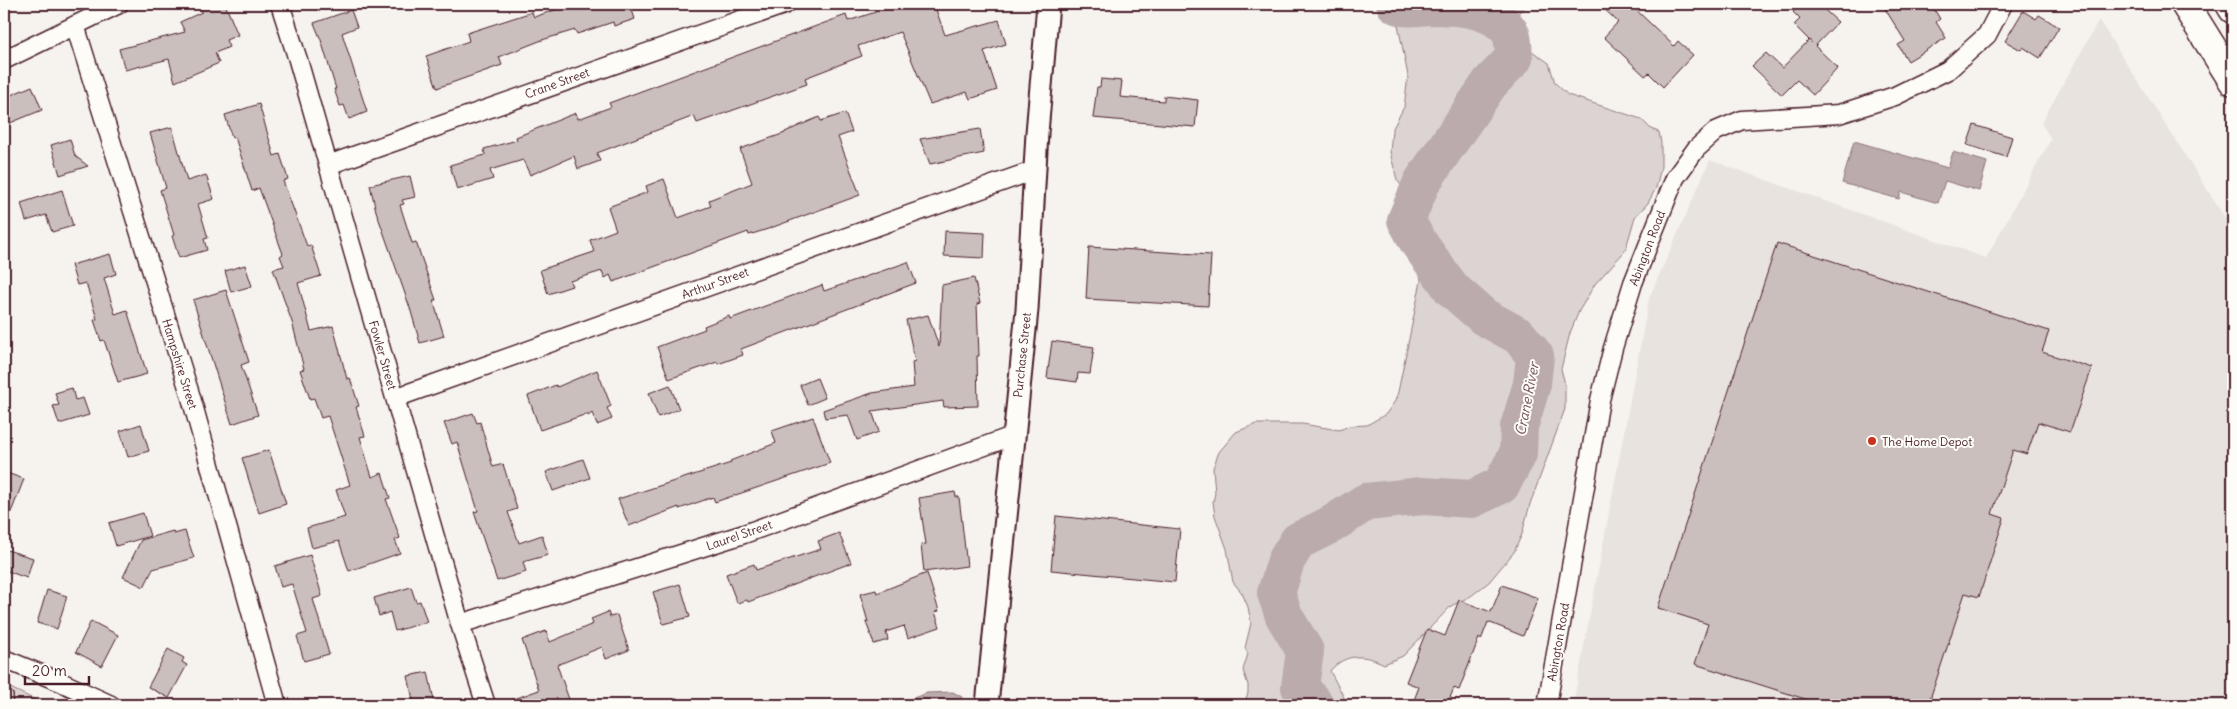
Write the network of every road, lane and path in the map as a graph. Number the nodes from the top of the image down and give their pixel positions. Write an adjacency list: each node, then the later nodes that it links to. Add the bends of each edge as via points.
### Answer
1 (119, 4): 9 (street)
2 (280, 4): 12 (street, Fowler Street)
3 (786, 4): 12 (street, Crane Street)
4 (1048, 4): 13 (street, Purchase Street)
5 (2003, 4): 22 (street, Abington Road, via 1987,35 1948,70 1895,96 1839,114 1742,120 1716,131 1696,149 1675,178 1633,283 1600,400)
6 (2185, 4): 11 (highway)
7 (2230, 4): 8 (highway)
8 (2233, 9)
9 (75, 25): 10 (street); 19 (street, Hampshire Street, via 190,394)
10 (4, 60)
11 (2233, 81)
12 (328, 165): 14 (street, Fowler Street)
13 (1035, 170): 14 (street, Arthur Street); 15 (street, Purchase Street, via 1027,310)
14 (395, 398): 16 (street, Fowler Street)
15 (1015, 435): 16 (street, Laurel Street, via 744,534); 21 (street, Purchase Street)
16 (460, 624): 20 (street, Fowler Street)
17 (4, 660): 18 (street)
18 (111, 705)
19 (277, 705)
20 (486, 705)
21 (987, 705)
22 (1547, 705)

